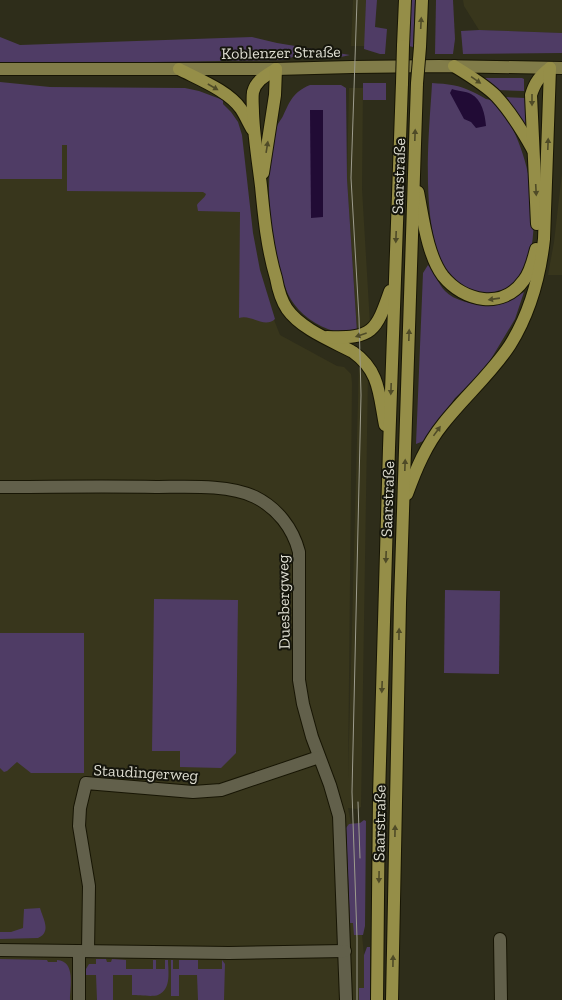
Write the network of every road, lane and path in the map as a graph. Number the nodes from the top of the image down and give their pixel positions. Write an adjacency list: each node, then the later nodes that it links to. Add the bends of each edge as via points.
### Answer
1 (405, 0): 12 (highway, Saarstraße, one-way to 12, bridge)
2 (422, 0): 10 (highway, Saarstraße, one-way to 2, bridge)
3 (454, 66): 4 (main road, Koblenzer Straße); 7 (main road, Koblenzer Straße); 9 (highway, one-way to 9, via 497,97)
4 (556, 68): 9 (highway, one-way to 9, via 541,74 531,95); 16 (highway, one-way to 4, via 433,437 509,346 533,292 544,239)
5 (0, 69): 6 (main road, Koblenzer Straße)
6 (179, 69): 7 (main road, Koblenzer Straße); 8 (highway, one-way to 8, via 232,100 241,109)
7 (276, 69): 8 (highway, via 260,80 255,87 252,102); 11 (highway, one-way to 7, via 275,95)
8 (253, 132): 11 (highway)
9 (534, 151): 10 (highway, one-way to 10, via 537,243 525,280 518,288 499,298 481,299 470,296 457,289 443,276 431,253)
10 (414, 169): 16 (highway, Saarstraße, one-way to 10)
11 (261, 186): 13 (highway, via 268,249 284,303 302,324)
12 (394, 280): 13 (highway, one-way to 13, via 380,317 370,331 355,337); 14 (highway, Saarstraße, one-way to 14)
13 (326, 337): 14 (highway, via 361,357 370,368 377,386)
14 (389, 448): 24 (highway, Saarstraße, one-way to 24)
15 (0, 487): 17 (street, Duesbergweg, via 216,488 235,490 268,504 288,526 299,552 300,680 303,704)
16 (403, 504): 25 (highway, Saarstraße, one-way to 16)
17 (319, 757): 20 (street, Staudingerweg, via 221,790 207,792 86,783 79,826 89,886); 21 (street, Duesbergweg, via 339,816)
18 (500, 939): 26 (street)
19 (0, 950): 20 (street)
20 (84, 951): 21 (street); 22 (street)
21 (345, 951): 23 (street, Duesbergweg)
22 (79, 1000)
23 (346, 1000)
24 (377, 1000)
25 (392, 1000)
26 (502, 1000)

